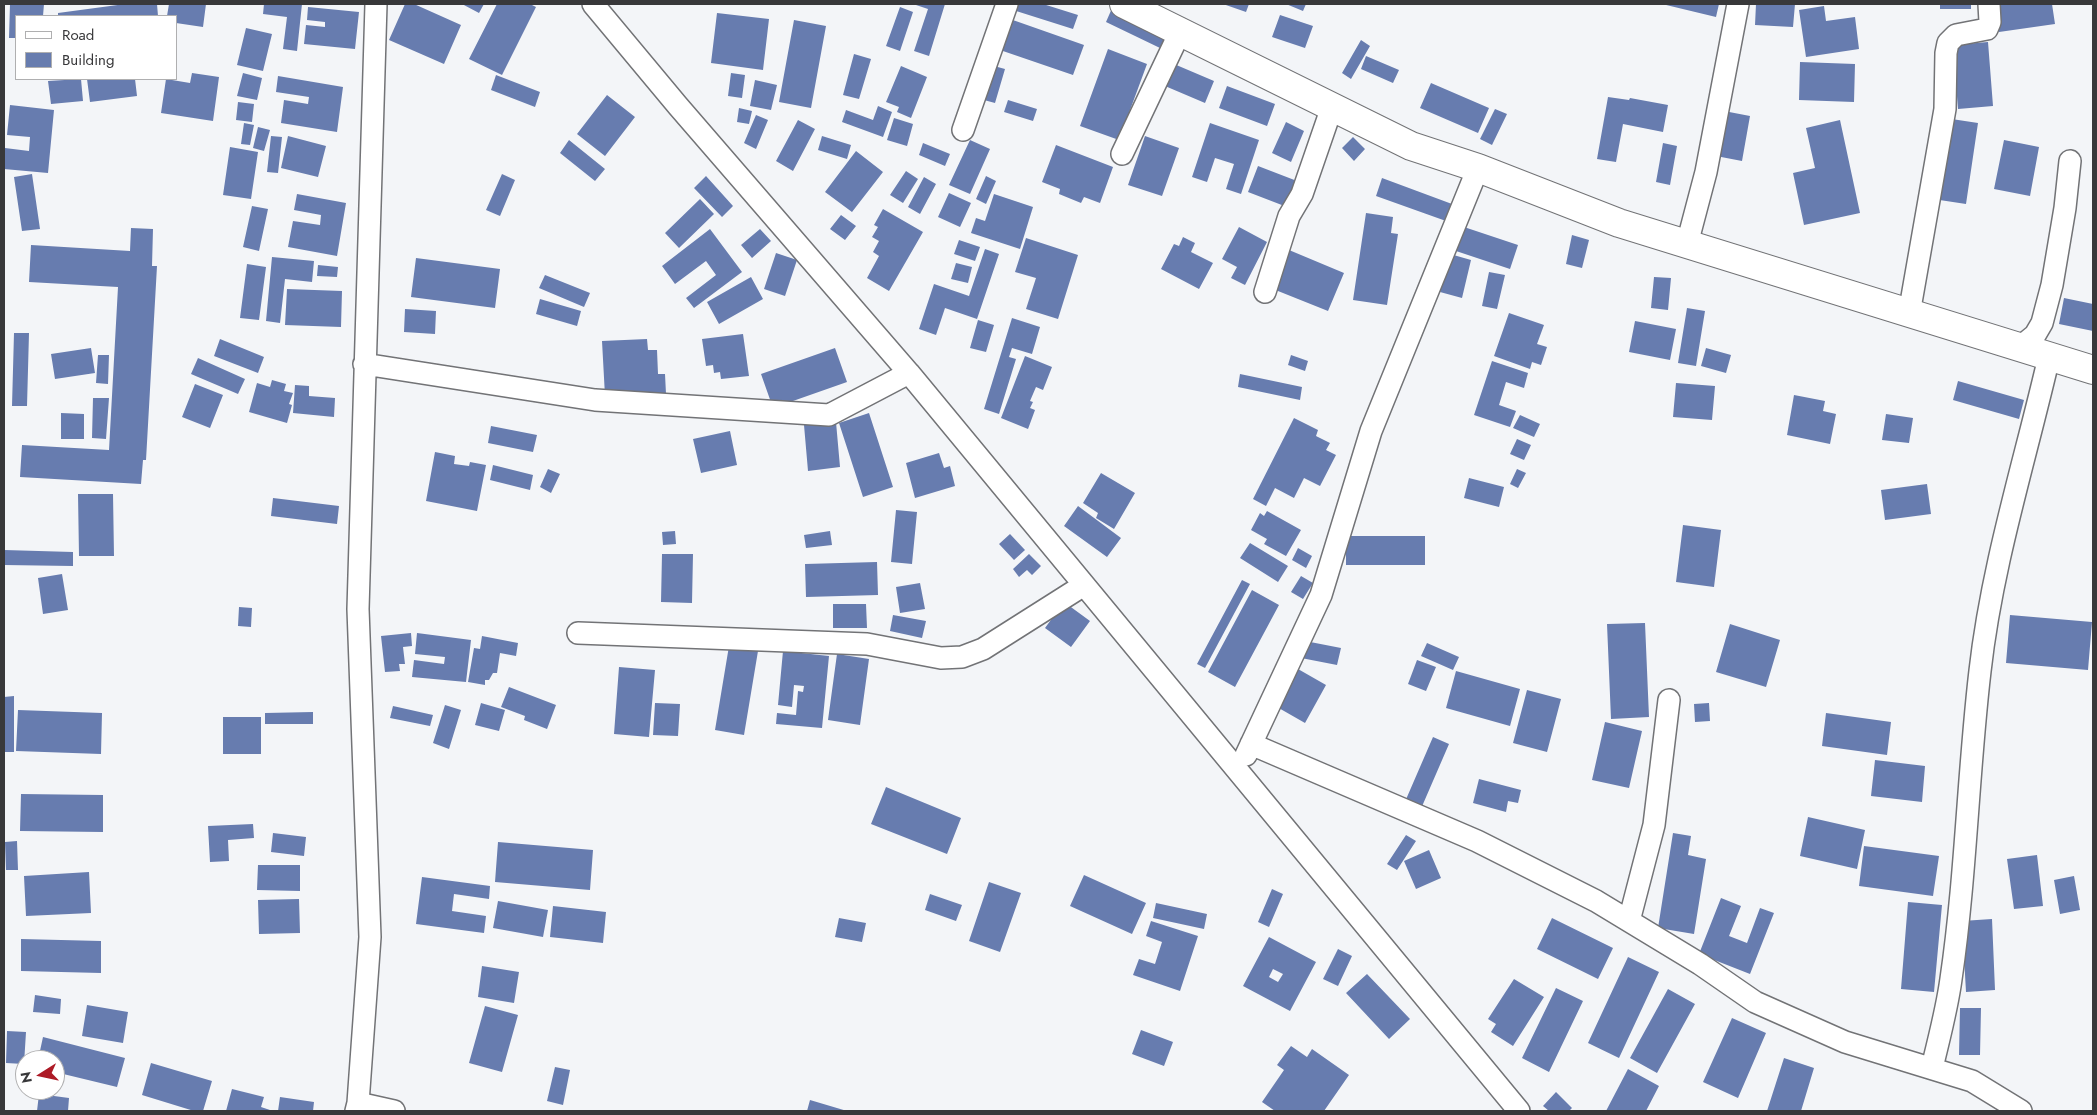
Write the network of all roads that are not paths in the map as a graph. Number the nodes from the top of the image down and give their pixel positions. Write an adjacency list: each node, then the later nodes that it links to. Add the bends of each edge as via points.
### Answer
1 (376, 4): 18 (street)
2 (594, 4): 20 (street, via 678,106)
3 (1007, 4): 9 (street)
4 (1124, 4): 7 (main road)
5 (1738, 4): 13 (street, via 1706,172)
6 (1989, 4): 15 (street, via 1987,29 1956,35 1948,43 1944,109)
7 (1180, 32): 8 (main road); 10 (street)
8 (1332, 107): 12 (main road, via 1411,146); 14 (street, via 1302,194 1289,216)
9 (963, 130)
10 (1122, 154)
11 (2070, 160): 16 (street, via 2052,285 2042,323 2036,335)
12 (1478, 168): 13 (main road, via 1618,223); 24 (street, via 1371,431 1322,595)
13 (1687, 244): 15 (main road)
14 (1265, 292)
15 (1909, 314): 16 (main road)
16 (2019, 348): 17 (main road)
17 (2049, 357): 19 (main road); 27 (street, via 2002,546 1980,670 1951,981)
18 (364, 364): 20 (street, via 595,400 829,414); 28 (street, via 358,609 370,937)
19 (2093, 370)
20 (909, 372): 21 (street)
21 (1084, 585): 22 (street, via 983,649 962,657 941,658 866,644); 25 (street)
22 (578, 633)
23 (1669, 700): 26 (street, via 1654,825)
24 (1251, 744): 25 (street); 26 (street, via 1477,841)
25 (1238, 771): 30 (street)
26 (1630, 921): 27 (street, via 1755,1002 1845,1042)
27 (1932, 1068): 31 (street, via 1972,1081)
28 (357, 1107): 29 (street)
29 (394, 1111)
30 (1519, 1111)
31 (2021, 1111)

